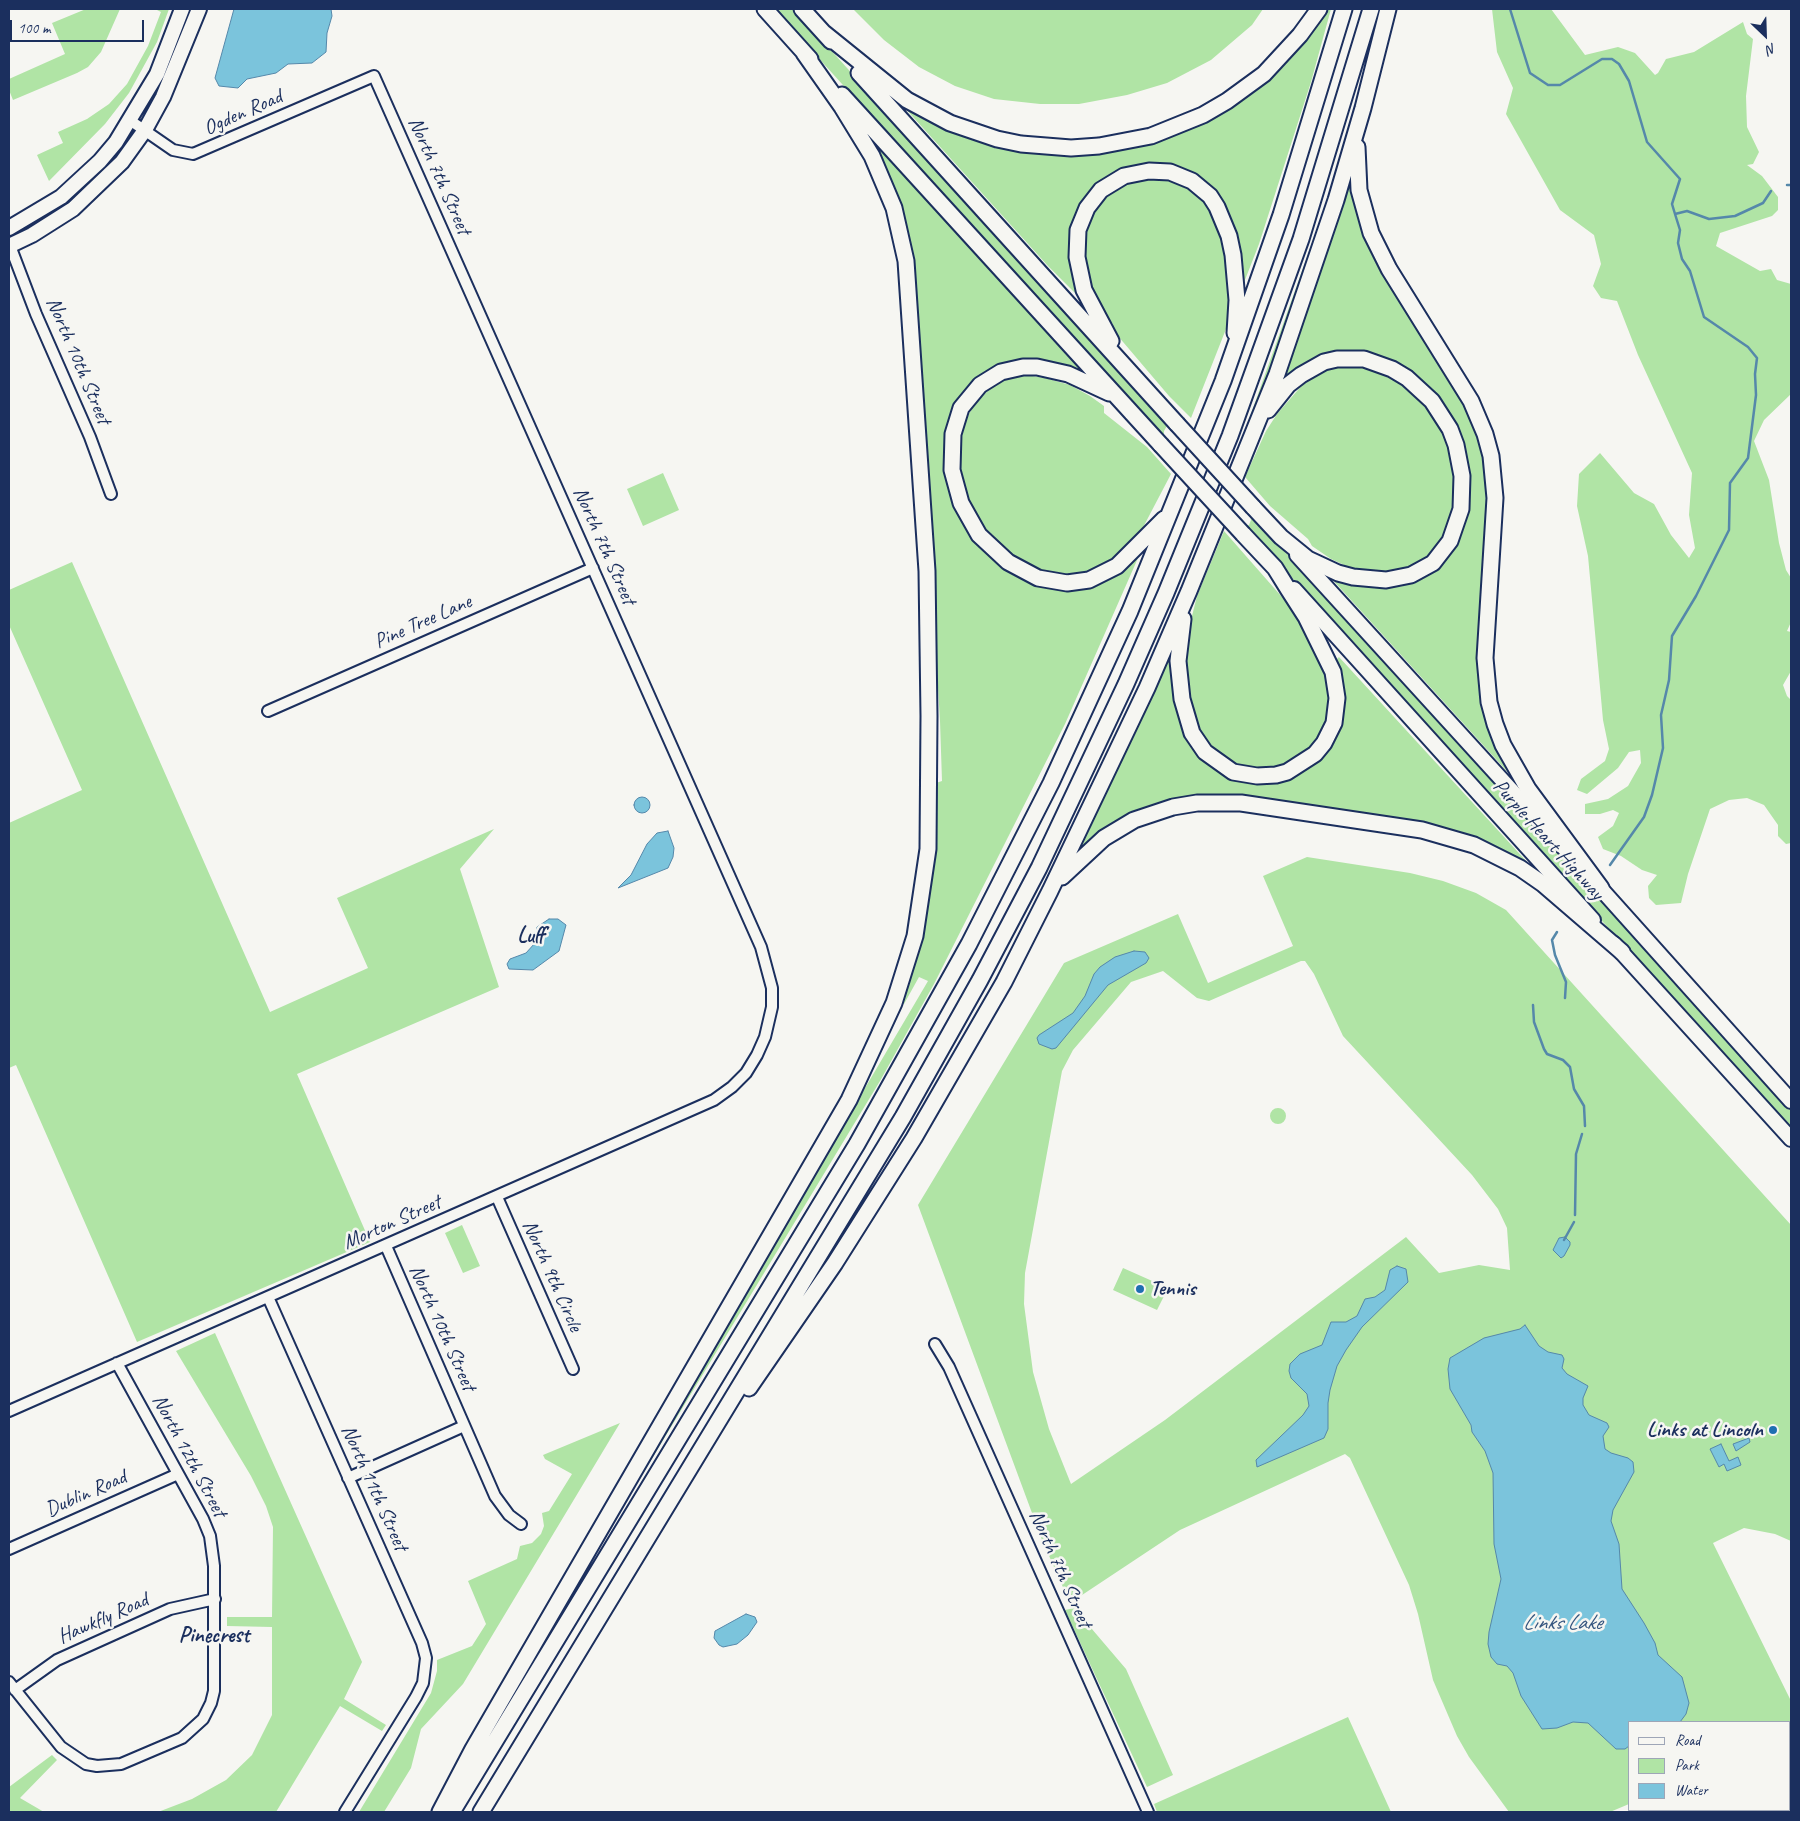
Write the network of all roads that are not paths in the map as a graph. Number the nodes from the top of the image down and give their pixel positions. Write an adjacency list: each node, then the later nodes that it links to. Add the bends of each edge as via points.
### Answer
1 (182, 9): 13 (main road, via 157,74)
2 (199, 9): 14 (main road, via 174,73)
3 (765, 9): 10 (highway)
4 (802, 9): 9 (highway)
5 (1319, 9): 9 (highway, via 1300,36 1264,74 1203,115 1141,138 1070,148 1021,144 950,123 907,100)
6 (1344, 9): 17 (highway, via 1281,215)
7 (1371, 9): 44 (highway, via 1301,239 1230,436 1166,593 1084,775 940,1052)
8 (1388, 9): 12 (highway)
9 (824, 33): 18 (highway)
10 (804, 53): 19 (highway); 50 (highway, via 872,156 894,208 906,261 927,571 929,716 928,849 914,936 894,1003 849,1100 473,1748)
11 (374, 76): 14 (street, Ogden Road, via 193,154 173,150); 24 (street, North 7th Street)
12 (1363, 108): 20 (highway, via 1308,284); 28 (highway, via 1356,168 1370,234 1471,401 1491,456 1495,498 1485,658 1489,702 1495,724 1528,789)
13 (131, 120): 14 (street, Ogden Road); 15 (main road, via 116,142 82,179 39,211)
14 (145, 130): 16 (main road, via 122,162 73,209 32,235)
15 (9, 228)
16 (9, 245): 21 (street, North 10th Street)
17 (1223, 381): 18 (highway, via 1233,345 1237,300 1233,255 1222,216 1210,196 1192,181 1170,172 1149,170 1124,176 1102,190 1082,218 1076,243 1079,274 1091,307); 22 (highway)
18 (1142, 385): 23 (highway, bridge)
19 (1128, 407): 22 (highway, via 1087,381 1044,368 1012,369 989,378 968,397 954,426 952,470 961,503 979,535 1008,562 1038,578 1067,583 1089,580 1117,566); 25 (highway, bridge)
20 (1254, 435): 23 (highway, via 1273,401 1301,375 1324,362 1364,359 1377,362 1407,378 1432,401 1450,429 1460,459 1463,492 1456,529 1442,553 1412,575 1386,580 1338,573 1308,559); 26 (highway)
21 (111, 494)
22 (1169, 514): 51 (highway, via 1130,611 1051,783 974,936 909,1055)
23 (1281, 538): 28 (main road, Purple Heart Highway)
24 (593, 568): 27 (street, Pine Tree Lane); 31 (street, North 7th Street, via 760,946 772,988 772,1007)
25 (1275, 568): 26 (highway, via 1323,650 1333,672 1337,698 1334,723 1318,751 1298,767 1276,775 1233,772 1205,752 1192,733 1182,699 1178,661); 30 (main road, Purple Heart Highway)
26 (1189, 591): 29 (highway, via 1135,714)
27 (268, 711)
28 (1601, 888): 32 (main road, Purple Heart Highway)
29 (1050, 891): 30 (highway, via 1086,853 1134,820 1197,803 1241,803 1422,830 1474,845 1543,884); 44 (highway, via 1004,982 914,1138 835,1263)
30 (1622, 952): 33 (main road, Purple Heart Highway)
31 (765, 1037): 34 (street, Morton Street, via 746,1073 714,1100)
32 (1791, 1101)
33 (1791, 1139)
34 (496, 1197): 35 (street, Morton Street); 39 (street, North 9th Circle)
35 (386, 1246): 36 (street, Morton Street); 41 (street, North 10th Street)
36 (268, 1297): 38 (street, Morton Street); 43 (street, North 11th Street)
37 (935, 1344): 53 (street, North 7th Street, via 949,1367)
38 (117, 1364): 40 (street, Morton Street); 42 (street, North 12th Street)
39 (573, 1369)
40 (9, 1411)
41 (464, 1426): 43 (street); 45 (street, North 10th Street, via 498,1501 508,1515)
42 (178, 1474): 46 (street, Dublin Road); 47 (street, North 12th Street, via 210,1536)
43 (348, 1478): 49 (street, North 11th Street, via 426,1658 416,1697)
44 (662, 1515): 52 (highway)
45 (521, 1524)
46 (9, 1550)
47 (214, 1599): 48 (street, Hawkfly Road, via 170,1609 57,1660); 48 (street, North 12th Street, via 214,1691 203,1719 182,1738 122,1764 97,1766 81,1761 62,1747)
48 (12, 1686)
49 (345, 1812)
50 (440, 1812)
51 (452, 1812)
52 (481, 1812)
53 (1148, 1812)

